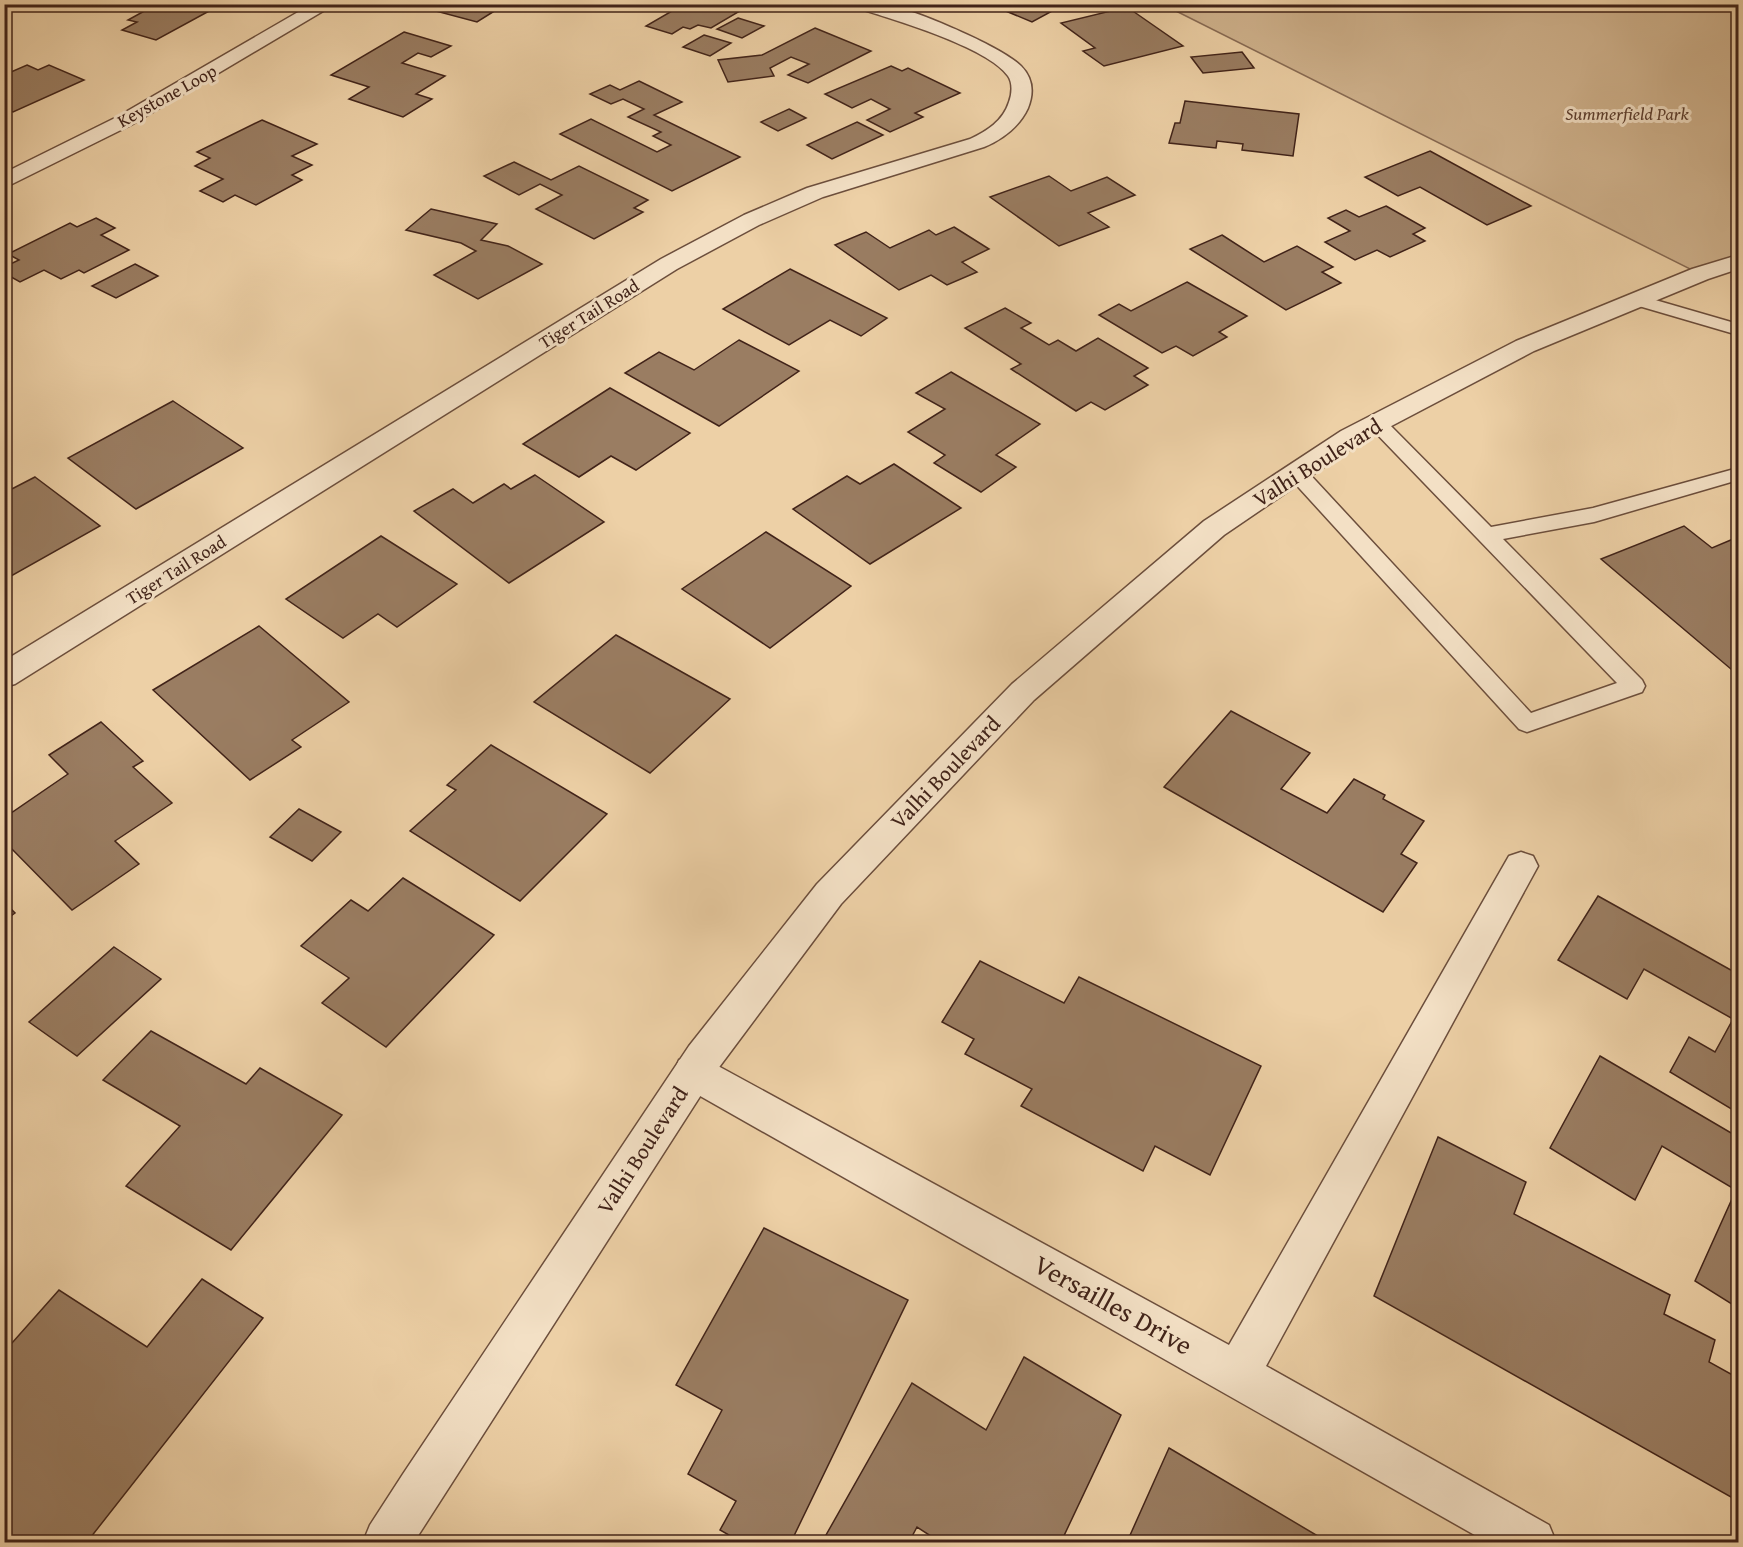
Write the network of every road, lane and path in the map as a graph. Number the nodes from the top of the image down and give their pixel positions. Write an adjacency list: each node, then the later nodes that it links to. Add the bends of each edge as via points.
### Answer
1 (326, 4): 3 (street, Keystone Loop, via 124,121)
2 (864, 4): 11 (street, Tiger Tail Road, via 977,46 1013,69 1022,83 1022,96 1009,123 979,142 848,180 754,217 669,264)
3 (4, 182)
4 (1738, 262): 5 (street, Valhi Boulevard)
5 (1638, 300): 6 (lane); 7 (street, Valhi Boulevard, via 1525,346)
6 (1738, 330)
7 (1377, 423): 8 (street, Valhi Boulevard); 10 (lane)
8 (1297, 473): 10 (lane, via 1527,723 1634,686); 13 (street, Valhi Boulevard, via 1214,528 1023,692 829,894)
9 (1738, 474): 10 (lane, via 1594,514)
10 (1488, 535)
11 (4, 676)
12 (1521, 866): 14 (street)
13 (693, 1072): 14 (street, Versailles Drive); 15 (street, Valhi Boulevard)
14 (1237, 1374): 16 (street, Versailles Drive)
15 (387, 1542)
16 (1532, 1542)

